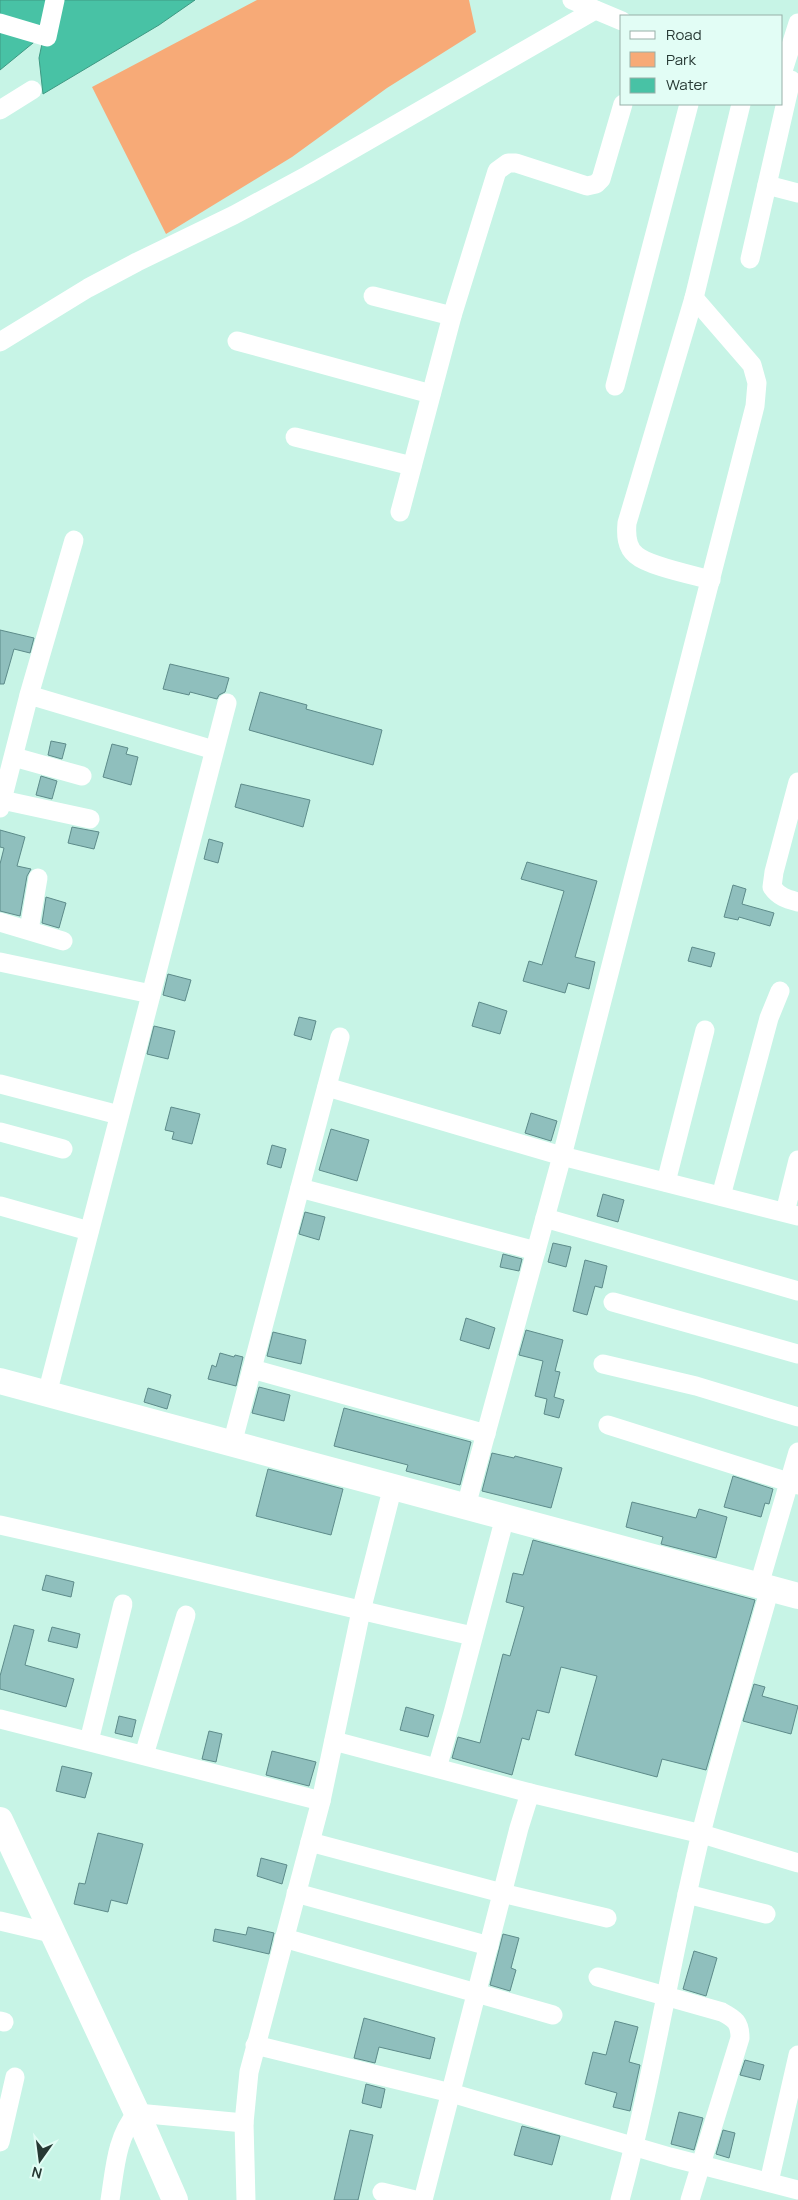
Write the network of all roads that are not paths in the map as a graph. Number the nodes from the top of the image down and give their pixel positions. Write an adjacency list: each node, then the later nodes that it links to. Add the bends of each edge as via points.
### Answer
1 (55, 0): 4 (street, via 47,37)
2 (587, 4): 3 (street); 21 (street, via 308,175 88,288)
3 (620, 20)
4 (0, 23)
5 (798, 23): 6 (street)
6 (788, 78): 8 (street)
7 (32, 90): 13 (street)
8 (783, 103)
9 (623, 105): 19 (street, via 601,179 596,184 587,186 516,163 508,163 497,171)
10 (689, 105): 22 (street)
11 (742, 105): 18 (street)
12 (783, 105): 14 (street)
13 (0, 110)
14 (767, 185): 15 (street); 16 (street)
15 (798, 193)
16 (750, 259)
17 (373, 296): 19 (street)
18 (694, 298): 28 (street, via 744,354 755,372 757,383 755,406); 28 (street, via 627,522 626,537 636,555 647,562)
19 (452, 316): 23 (street)
20 (237, 341): 23 (street)
21 (0, 342)
22 (615, 386)
23 (431, 394): 25 (street)
24 (295, 437): 25 (street)
25 (412, 466): 26 (street)
26 (400, 512)
27 (74, 540): 29 (street)
28 (711, 580): 52 (street)
29 (29, 695): 31 (street); 32 (street)
30 (226, 703): 31 (street)
31 (214, 750): 44 (street)
32 (14, 757): 33 (street); 35 (street)
33 (82, 776)
34 (798, 782): 38 (street, via 772,887 783,898)
35 (1, 804): 36 (street)
36 (90, 818)
37 (38, 878): 40 (street)
38 (798, 902)
39 (0, 922): 40 (street)
40 (29, 930): 41 (street)
41 (63, 941)
42 (0, 962): 44 (street)
43 (780, 991): 56 (street, via 769,1018)
44 (151, 994): 49 (street)
45 (705, 1030): 54 (street)
46 (340, 1037): 48 (street)
47 (0, 1084): 49 (street)
48 (326, 1087): 52 (street); 55 (street)
49 (119, 1115): 60 (street)
50 (0, 1132): 51 (street)
51 (63, 1149)
52 (562, 1156): 54 (street); 59 (street)
53 (798, 1160): 58 (street)
54 (666, 1182): 56 (street)
55 (300, 1188): 61 (street); 66 (street)
56 (721, 1196): 58 (street)
57 (0, 1206): 60 (street)
58 (792, 1214)
59 (545, 1218): 61 (street); 62 (street)
60 (90, 1231): 68 (street)
61 (536, 1251): 71 (street)
62 (798, 1291)
63 (613, 1302): 64 (street)
64 (798, 1354)
65 (603, 1364): 69 (street, via 696,1386)
66 (252, 1369): 71 (street); 72 (street)
67 (0, 1381): 68 (street)
68 (47, 1394): 72 (street)
69 (798, 1417)
70 (608, 1425): 74 (street)
71 (486, 1434): 76 (street)
72 (232, 1444): 75 (street)
73 (798, 1452): 74 (street)
74 (794, 1484): 79 (street)
75 (393, 1486): 76 (street); 82 (street)
76 (466, 1506): 77 (street)
77 (504, 1517): 79 (street); 84 (street)
78 (0, 1525): 82 (street, via 147,1557)
79 (764, 1586): 80 (street); 93 (street)
80 (798, 1596)
81 (123, 1604): 87 (street)
82 (361, 1611): 84 (street); 86 (street)
83 (186, 1615): 88 (street)
84 (473, 1636): 89 (street)
85 (0, 1719): 87 (street)
86 (334, 1740): 89 (street); 91 (street)
87 (89, 1741): 88 (street)
88 (144, 1755): 91 (street)
89 (437, 1768): 90 (street)
90 (530, 1793): 93 (street); 97 (street)
91 (321, 1801): 94 (street)
92 (0, 1820): 102 (street)
93 (702, 1834): 95 (street); 98 (street)
94 (310, 1842): 96 (street); 97 (street)
95 (798, 1863)
96 (296, 1893): 103 (street); 104 (street)
97 (502, 1893): 100 (street); 104 (street)
98 (687, 1894): 99 (street); 107 (street)
99 (766, 1914)
100 (607, 1918)
101 (0, 1921): 102 (street)
102 (55, 1934): 113 (street)
103 (284, 1938): 106 (street); 109 (street)
104 (489, 1946): 106 (street)
105 (598, 1977): 107 (street)
106 (476, 1994): 108 (street); 112 (street)
107 (665, 1995): 116 (street); 117 (street, via 722,2012 736,2019 740,2026 740,2038)
108 (552, 2015)
109 (255, 2045): 112 (street); 114 (street)
110 (798, 2054): 118 (street)
111 (15, 2077): 115 (street)
112 (451, 2092): 116 (street); 125 (street)
113 (137, 2113): 114 (street); 121 (street, via 123,2134); 122 (street)
114 (244, 2123): 123 (street)
115 (0, 2142)
116 (635, 2147): 117 (street); 126 (street)
117 (702, 2165): 118 (street); 127 (street)
118 (769, 2182): 119 (street)
119 (798, 2190)
120 (382, 2192): 124 (street)
121 (110, 2200)
122 (176, 2200)
123 (246, 2200)
124 (415, 2200)
125 (423, 2200)
126 (620, 2200)
127 (690, 2200)

